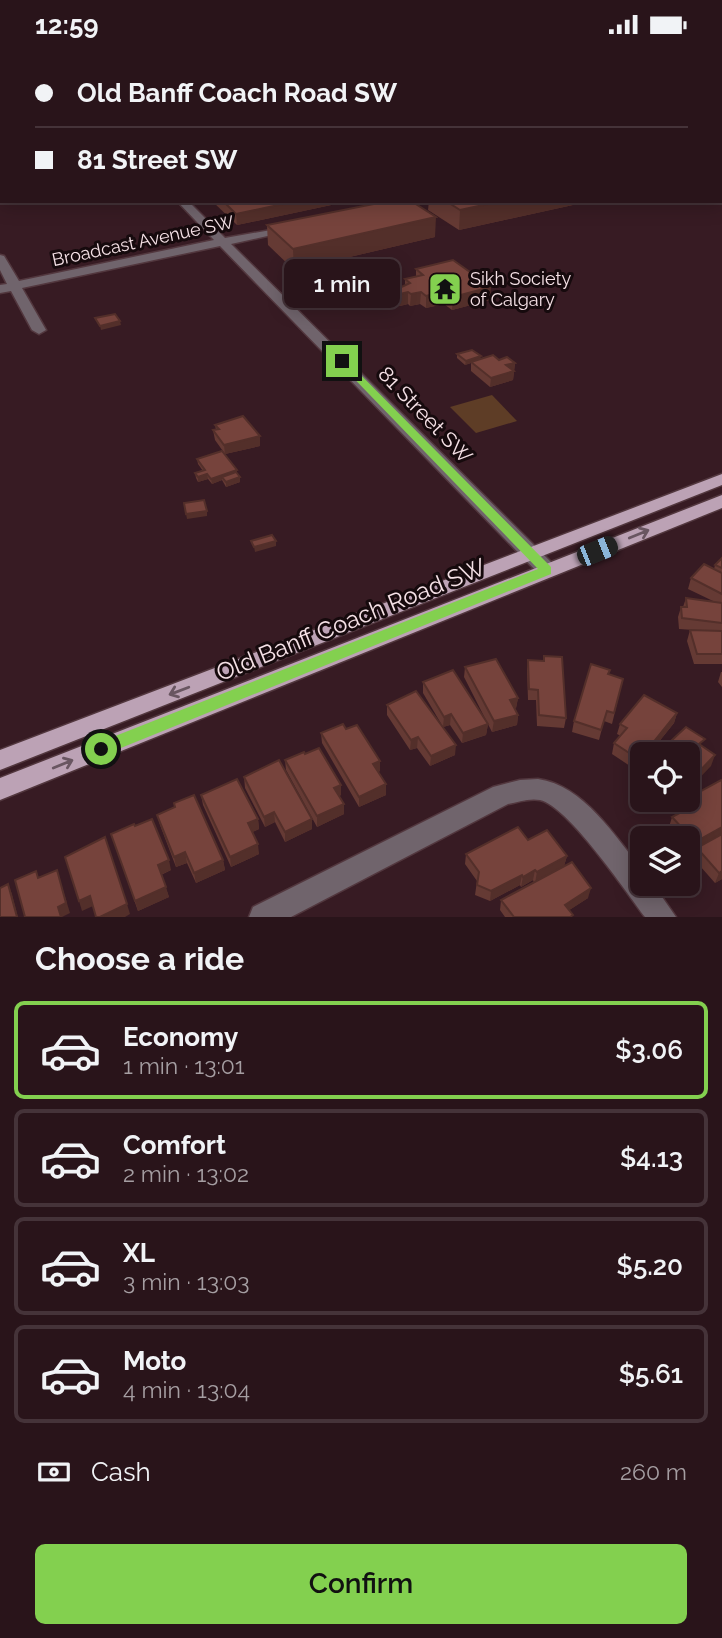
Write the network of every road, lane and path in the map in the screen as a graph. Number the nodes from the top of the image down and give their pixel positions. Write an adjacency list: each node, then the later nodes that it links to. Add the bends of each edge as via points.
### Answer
1 (184, 203): 3 (street, 81 Street SW)
2 (300, 226): 3 (street, Broadcast Avenue SW)
3 (223, 242): 5 (street, Broadcast Avenue SW); 10 (street, 81 Street SW)
4 (0, 259): 5 (street)
5 (15, 286): 6 (street, Broadcast Avenue SW); 7 (street)
6 (0, 289)
7 (39, 330)
8 (722, 479): 10 (main road, Old Banff Coach Road SW)
9 (722, 501): 11 (main road, Old Banff Coach Road SW, one-way to 9)
10 (531, 554): 11 (street, 81 Street SW); 12 (main road, Old Banff Coach Road SW, one-way to 12)
11 (547, 571): 13 (main road, Old Banff Coach Road SW, one-way to 11)
12 (0, 760)
13 (0, 789)
14 (263, 917): 15 (street, via 502,795 526,789 548,791 570,804)
15 (662, 917)

